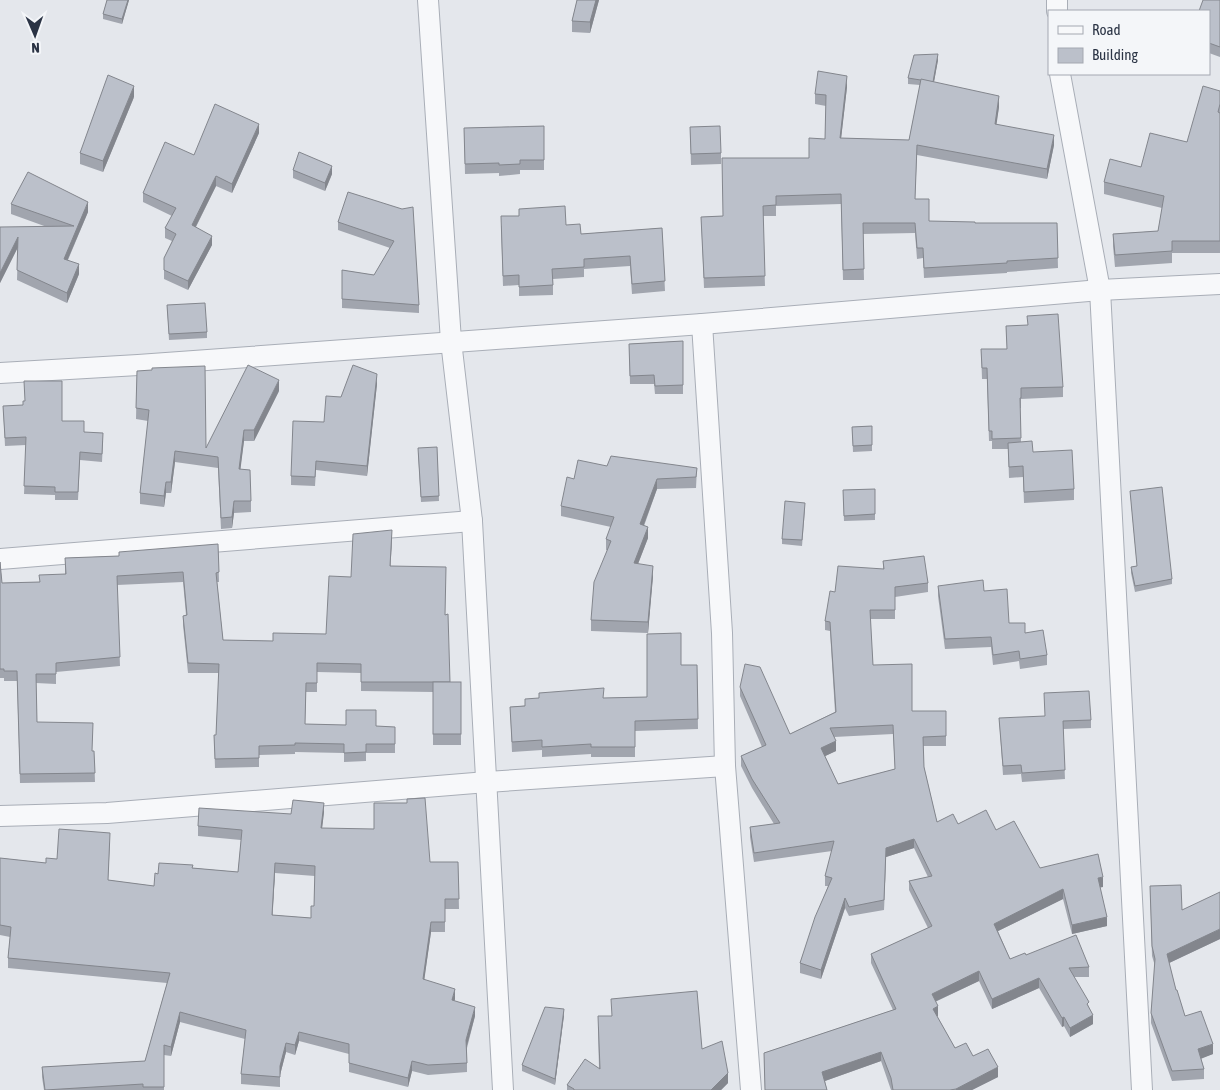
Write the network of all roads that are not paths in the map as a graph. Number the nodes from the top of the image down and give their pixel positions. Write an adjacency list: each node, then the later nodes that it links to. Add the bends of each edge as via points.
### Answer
1 (428, 0): 6 (street)
2 (1060, 75): 4 (street)
3 (1220, 284): 4 (street)
4 (1100, 290): 5 (street); 15 (street)
5 (702, 324): 6 (street); 10 (street, via 722,633)
6 (451, 341): 7 (street); 8 (street)
7 (0, 373)
8 (472, 521): 9 (street); 11 (street)
9 (0, 559)
10 (725, 766): 11 (street); 14 (street)
11 (487, 782): 12 (street, via 106,814); 13 (street)
12 (0, 816)
13 (503, 1090)
14 (751, 1090)
15 (1142, 1090)

